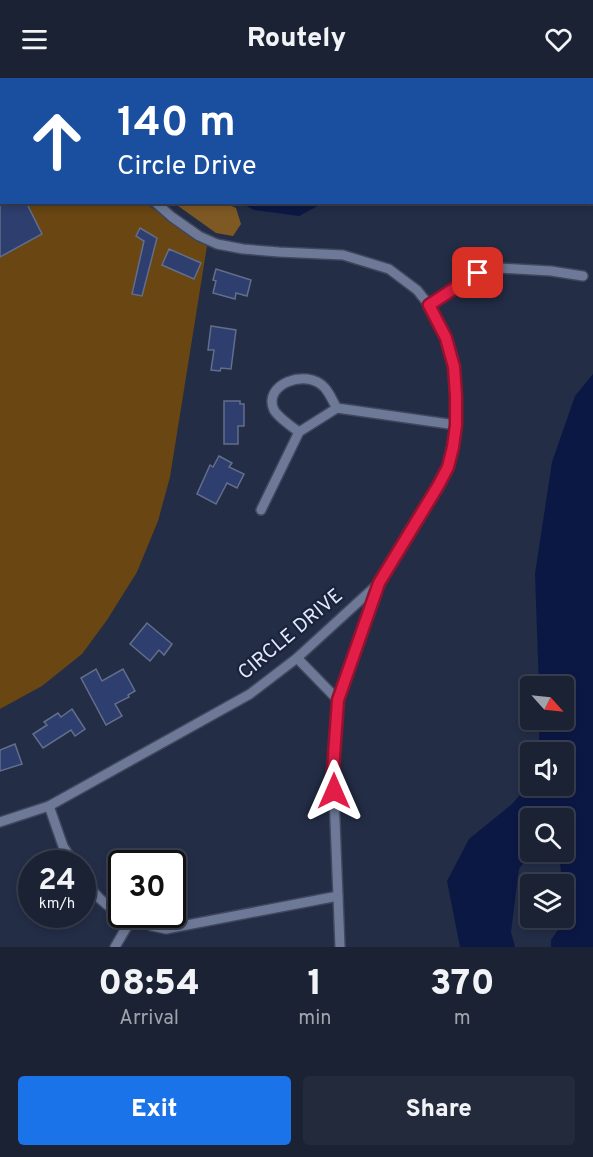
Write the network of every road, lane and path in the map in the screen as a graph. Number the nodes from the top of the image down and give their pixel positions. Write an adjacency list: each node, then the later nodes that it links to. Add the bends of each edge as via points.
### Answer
1 (157, 204): 3 (street, CIRCLE DRIVE, via 199,236 217,244 343,255 389,269 417,290)
2 (583, 276): 3 (street, via 499,268 478,273)
3 (429, 305): 5 (street, CIRCLE DRIVE, via 446,338 454,367)
4 (337, 408): 5 (street); 6 (street); 6 (street, via 324,387 310,379 292,380 278,387 274,410)
5 (456, 425): 8 (street, CIRCLE DRIVE, via 448,467)
6 (299, 432): 7 (street)
7 (261, 510)
8 (379, 583): 9 (street, CIRCLE DRIVE); 10 (street)
9 (297, 658): 10 (street); 11 (street, CIRCLE DRIVE, via 250,694)
10 (338, 700): 15 (street, via 333,770)
11 (49, 806): 12 (street, CIRCLE DRIVE); 13 (street)
12 (0, 822)
13 (65, 850)
14 (96, 894): 16 (street)
15 (338, 896): 17 (street); 20 (street)
16 (108, 905)
17 (186, 925)
18 (124, 928): 19 (street)
19 (115, 947)
20 (340, 947)

